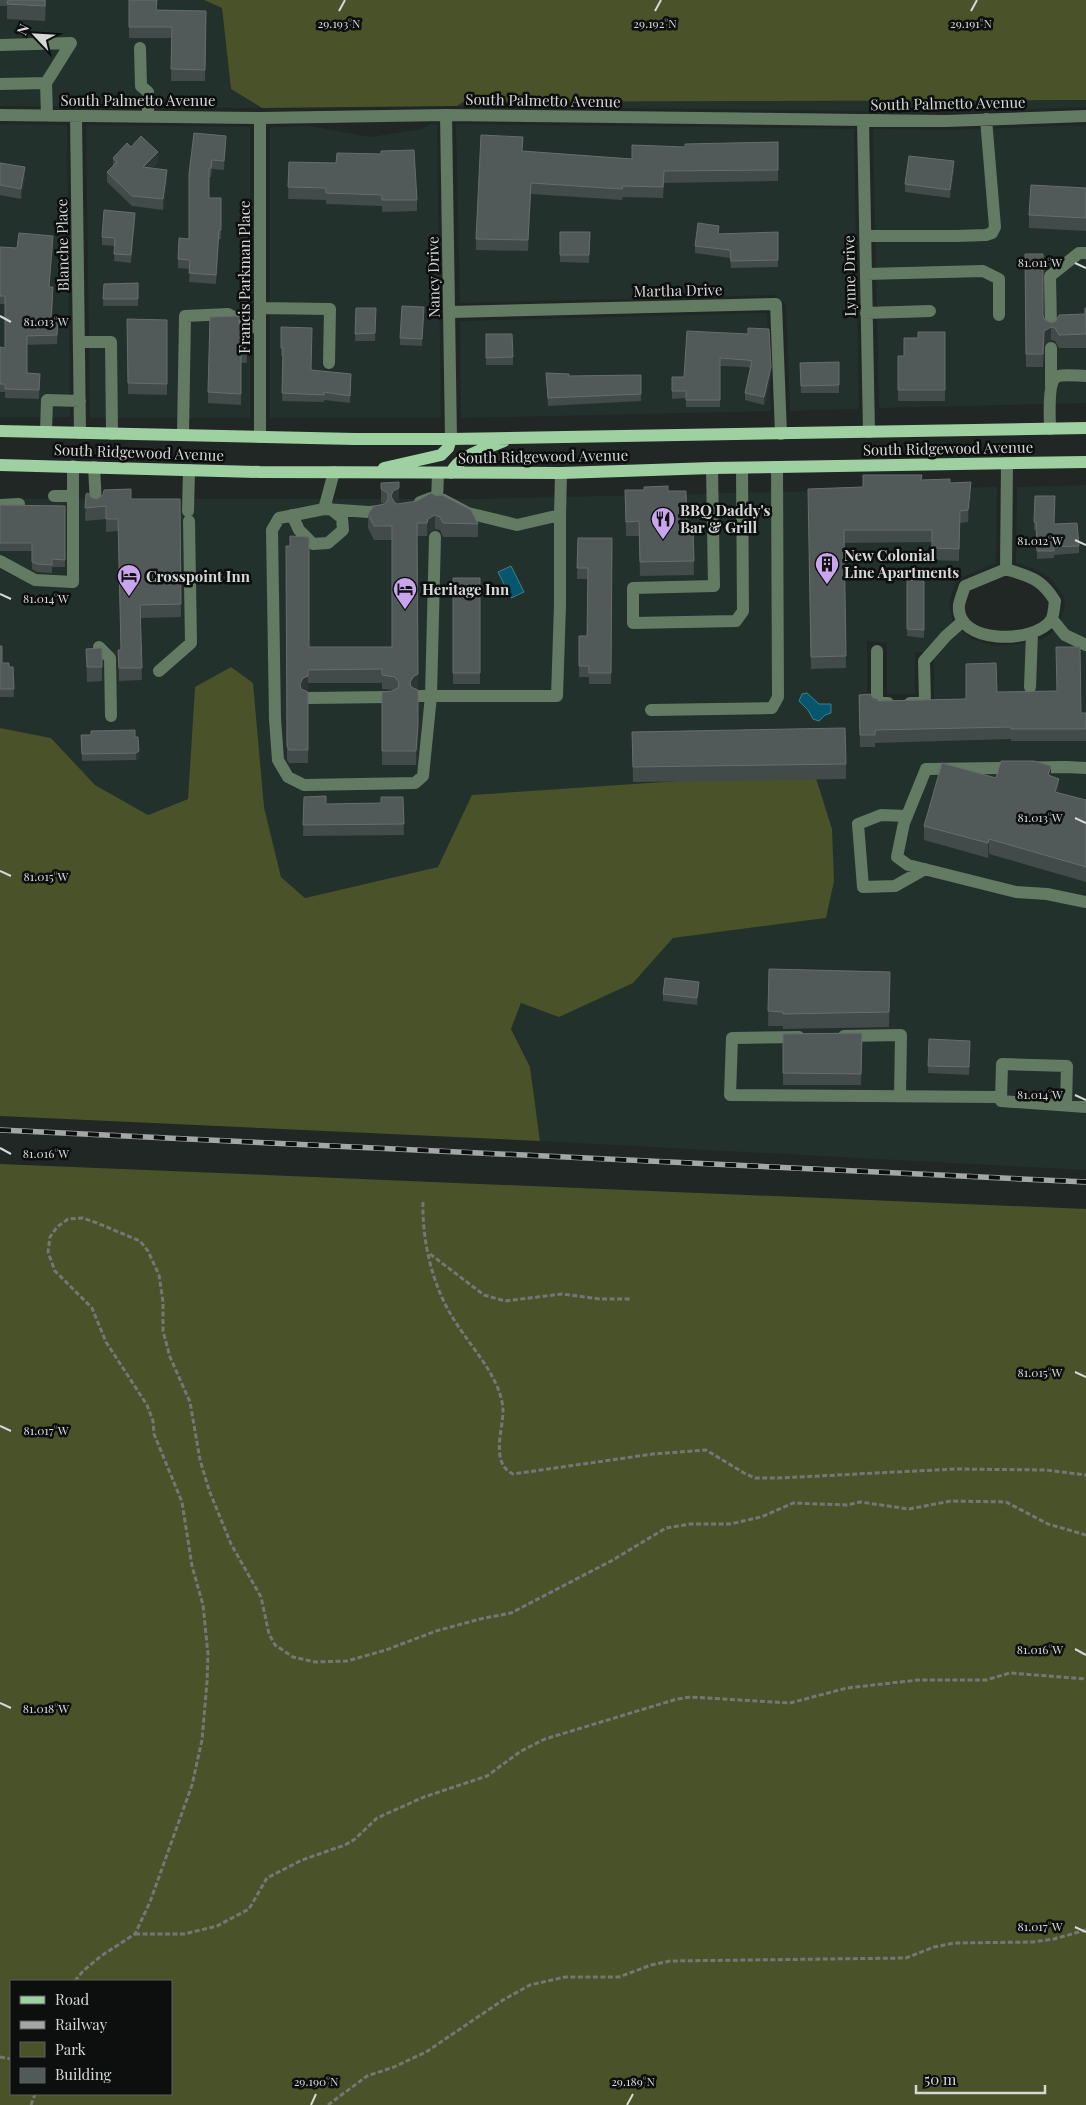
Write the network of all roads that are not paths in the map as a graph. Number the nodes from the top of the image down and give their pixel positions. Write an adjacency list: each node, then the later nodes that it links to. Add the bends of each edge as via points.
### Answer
1 (0, 45): 3 (street, via 71,43)
2 (140, 48): 10 (street, via 141,86 148,92)
3 (46, 83): 4 (street); 7 (street)
4 (0, 84)
5 (0, 115): 7 (street, South Palmetto Avenue)
6 (446, 115): 11 (street, South Palmetto Avenue); 13 (street, South Palmetto Avenue); 19 (street, Nancy Drive)
7 (47, 116): 8 (street, South Palmetto Avenue)
8 (76, 116): 10 (street, South Palmetto Avenue); 24 (street, Blanche Place)
9 (1086, 116): 12 (street, South Palmetto Avenue)
10 (148, 117): 11 (street, South Palmetto Avenue)
11 (260, 118): 17 (street, Francis Parkman Place)
12 (986, 119): 13 (street, South Palmetto Avenue); 14 (street, via 995,227 992,233 986,236)
13 (863, 120): 14 (street, Lynne Drive)
14 (865, 236): 16 (street, Lynne Drive)
15 (1086, 253): 22 (street, via 1079,253 1050,276)
16 (866, 274): 20 (street, Lynne Drive); 21 (street, via 983,271 999,279)
17 (260, 308): 23 (street, Francis Parkman Place); 26 (street, via 330,309)
18 (930, 311): 20 (street)
19 (450, 312): 37 (street, Martha Drive, via 776,304); 41 (street, Nancy Drive)
20 (866, 313): 34 (street, Lynne Drive)
21 (999, 315)
22 (1051, 328)
23 (260, 330): 38 (street, via 228,314 185,316); 39 (street, Francis Parkman Place)
24 (79, 342): 29 (street, Blanche Place); 36 (street, via 111,342)
25 (1051, 348): 28 (street)
26 (329, 363)
27 (1086, 376): 28 (street, via 1058,376)
28 (1051, 387): 31 (street)
29 (80, 401): 33 (street, via 47,400); 35 (street, Blanche Place)
30 (1086, 428): 31 (main road, South Ridgewood Avenue)
31 (1050, 429): 34 (main road, South Ridgewood Avenue)
32 (0, 432): 33 (main road, South Ridgewood Avenue)
33 (46, 432): 35 (main road, South Ridgewood Avenue)
34 (869, 432): 37 (main road, South Ridgewood Avenue)
35 (80, 433): 36 (main road, South Ridgewood Avenue)
36 (112, 434): 38 (main road, South Ridgewood Avenue)
37 (781, 434): 40 (main road, South Ridgewood Avenue)
38 (183, 435): 39 (main road, South Ridgewood Avenue)
39 (260, 437): 41 (main road, South Ridgewood Avenue)
40 (511, 438): 41 (main road, South Ridgewood Avenue); 54 (main road, via 464,458 455,464)
41 (451, 439): 52 (main road, via 441,455)
42 (1086, 462): 43 (main road, South Ridgewood Avenue)
43 (1007, 463): 47 (main road, South Ridgewood Avenue); 69 (street)
44 (0, 465): 45 (main road, South Ridgewood Avenue)
45 (73, 466): 46 (main road, South Ridgewood Avenue); 57 (street)
46 (94, 467): 50 (main road, South Ridgewood Avenue); 60 (street)
47 (777, 467): 49 (main road, South Ridgewood Avenue); 81 (street, via 778,697 772,708)
48 (712, 468): 49 (main road, South Ridgewood Avenue); 49 (street, via 714,586 633,588 633,623 736,621 743,611); 55 (main road, South Ridgewood Avenue)
49 (742, 468)
50 (189, 470): 51 (main road, South Ridgewood Avenue); 76 (street, via 191,643)
51 (334, 472): 52 (main road, South Ridgewood Avenue); 63 (street)
52 (362, 473): 53 (main road, South Ridgewood Avenue)
53 (438, 473): 54 (main road, South Ridgewood Avenue); 58 (street)
54 (451, 473): 55 (main road, South Ridgewood Avenue)
55 (561, 473): 65 (street)
56 (54, 496): 57 (street)
57 (73, 496): 68 (street, via 72,582 35,580)
58 (436, 499): 62 (street); 65 (street, via 468,513 517,525)
59 (19, 504): 61 (street)
60 (96, 504)
61 (0, 505)
62 (408, 507)
63 (328, 509): 64 (street); 66 (street); 66 (street, via 342,518 343,530 328,543 313,544 299,530)
64 (381, 511)
65 (560, 514): 78 (street, via 558,696)
66 (292, 515): 78 (street, via 280,518 272,530 281,699 278,760 288,776 304,785 415,783 423,776)
67 (435, 537): 78 (street)
68 (0, 561)
69 (1006, 569): 70 (street, via 1046,586 1055,601); 71 (street, via 965,586 959,606)
70 (1052, 620): 72 (street); 73 (street, via 1066,635)
71 (963, 621): 72 (street, via 974,631 991,637); 75 (street, via 924,661 925,703 877,703)
72 (1032, 633): 77 (street)
73 (1086, 645)
74 (99, 647): 82 (street, via 110,658)
75 (877, 651)
76 (159, 671)
77 (1030, 687)
78 (424, 696)
79 (391, 697): 80 (street)
80 (308, 698)
81 (651, 710)
82 (112, 716)
83 (1086, 768): 84 (street, via 926,769)
84 (907, 816): 85 (street, via 897,857 908,865); 85 (street, via 881,815 858,824 863,887 895,886)
85 (925, 869): 86 (street, via 1016,892)
86 (1086, 902)
87 (831, 1036): 89 (street, via 901,1035)
88 (812, 1037): 89 (street, via 732,1038 730,1095)
89 (900, 1096): 90 (street)
90 (1001, 1097): 91 (street, via 1001,1101); 91 (street, via 1002,1064 1067,1066)
91 (1066, 1105): 92 (street)
92 (1086, 1107)

